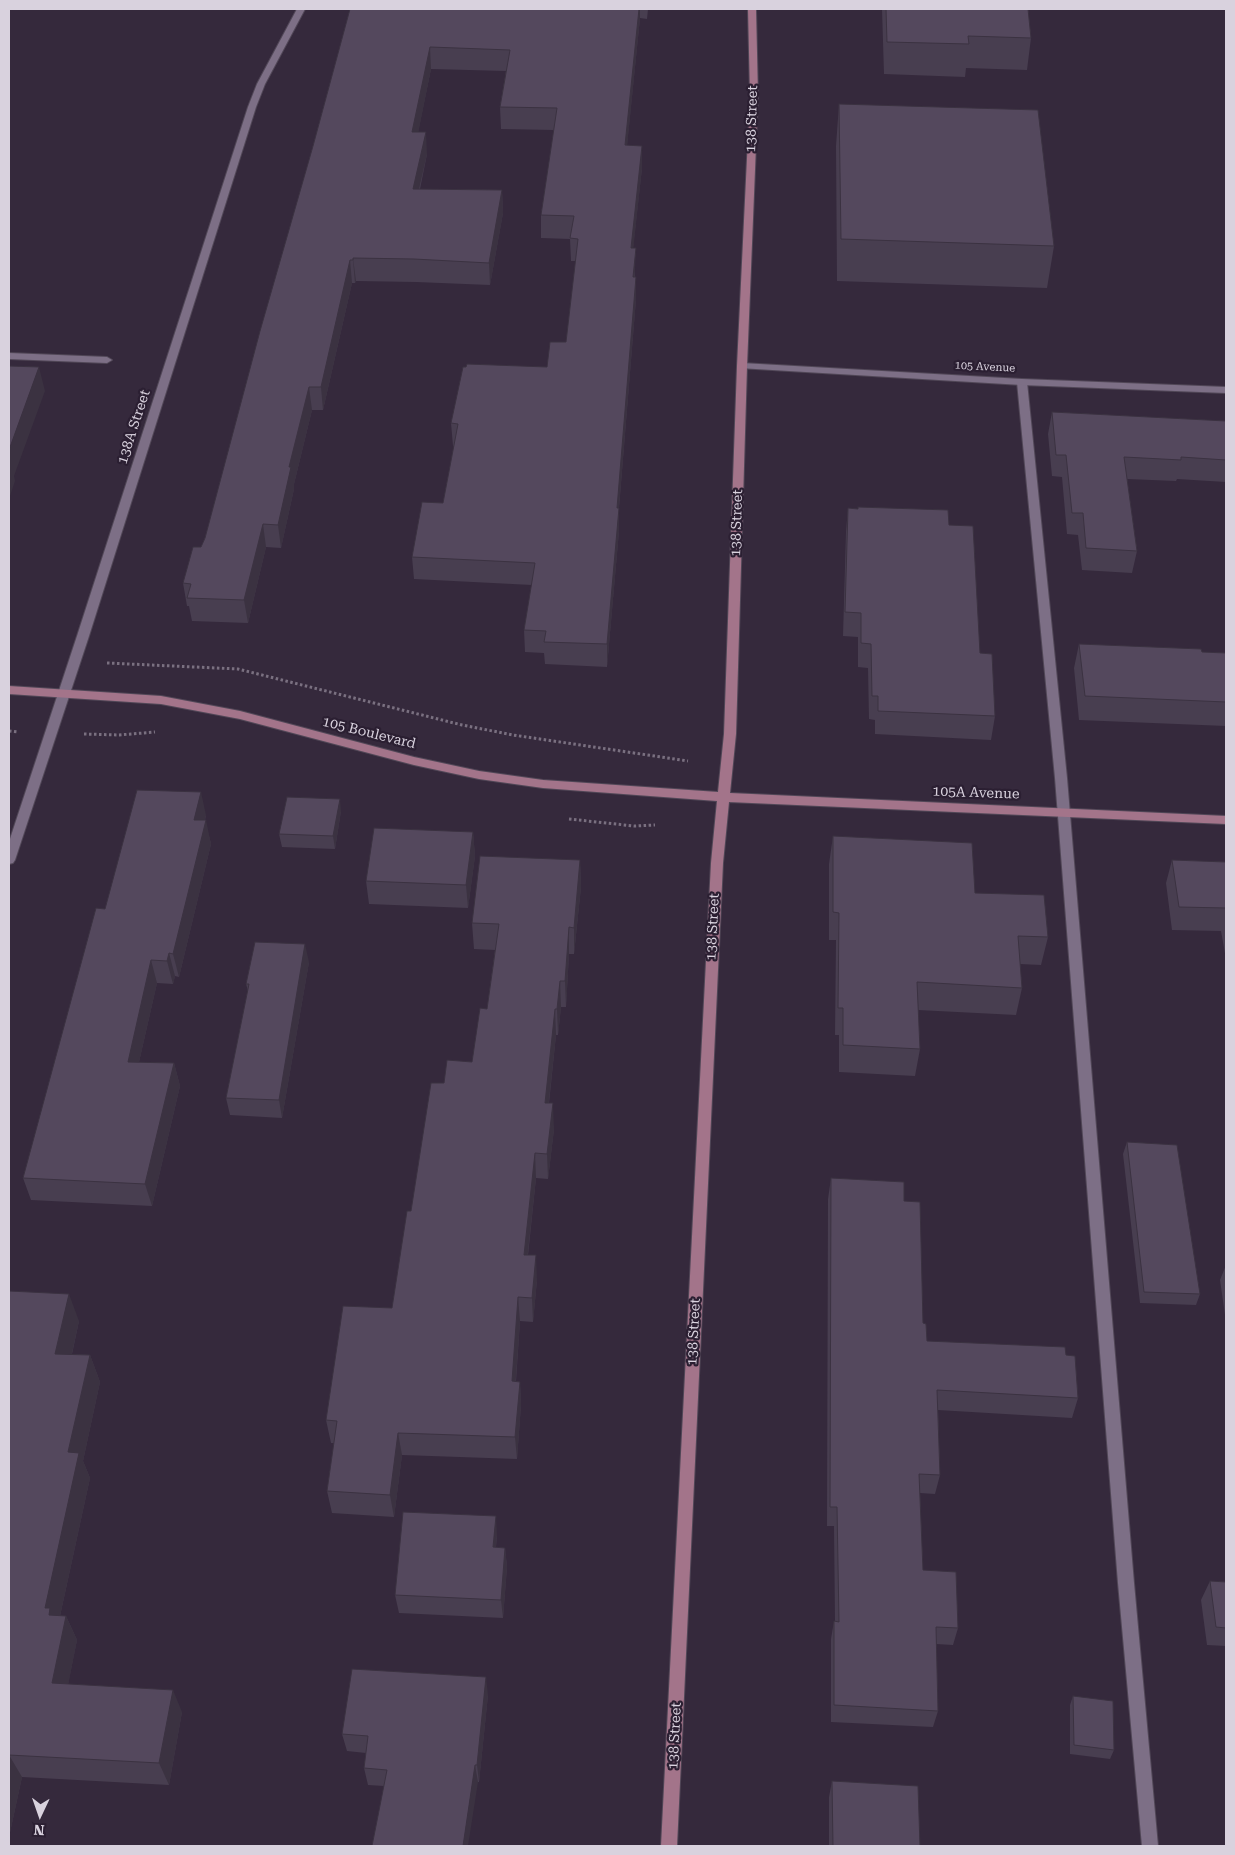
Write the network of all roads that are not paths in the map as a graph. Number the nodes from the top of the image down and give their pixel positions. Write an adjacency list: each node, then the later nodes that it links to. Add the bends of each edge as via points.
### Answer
1 (301, 9): 9 (street, 138A Street, via 252,107)
2 (752, 9): 5 (street, 138 Street, via 754,96)
3 (9, 356): 4 (street)
4 (107, 360)
5 (742, 366): 6 (street, 105 Avenue); 10 (street, 138 Street, via 730,734)
6 (1022, 382): 7 (street, 105 Avenue); 11 (street)
7 (1226, 390)
8 (9, 690): 9 (street, 105 Boulevard)
9 (64, 693): 10 (street, 105 Boulevard, via 161,700 240,714 478,775 600,789); 13 (street, 138A Street)
10 (724, 797): 11 (street, 105A Avenue); 14 (street, 138 Street, via 717,863)
11 (1063, 811): 12 (street, 105A Avenue); 15 (street)
12 (1226, 820)
13 (9, 860)
14 (669, 1846)
15 (1150, 1846)

